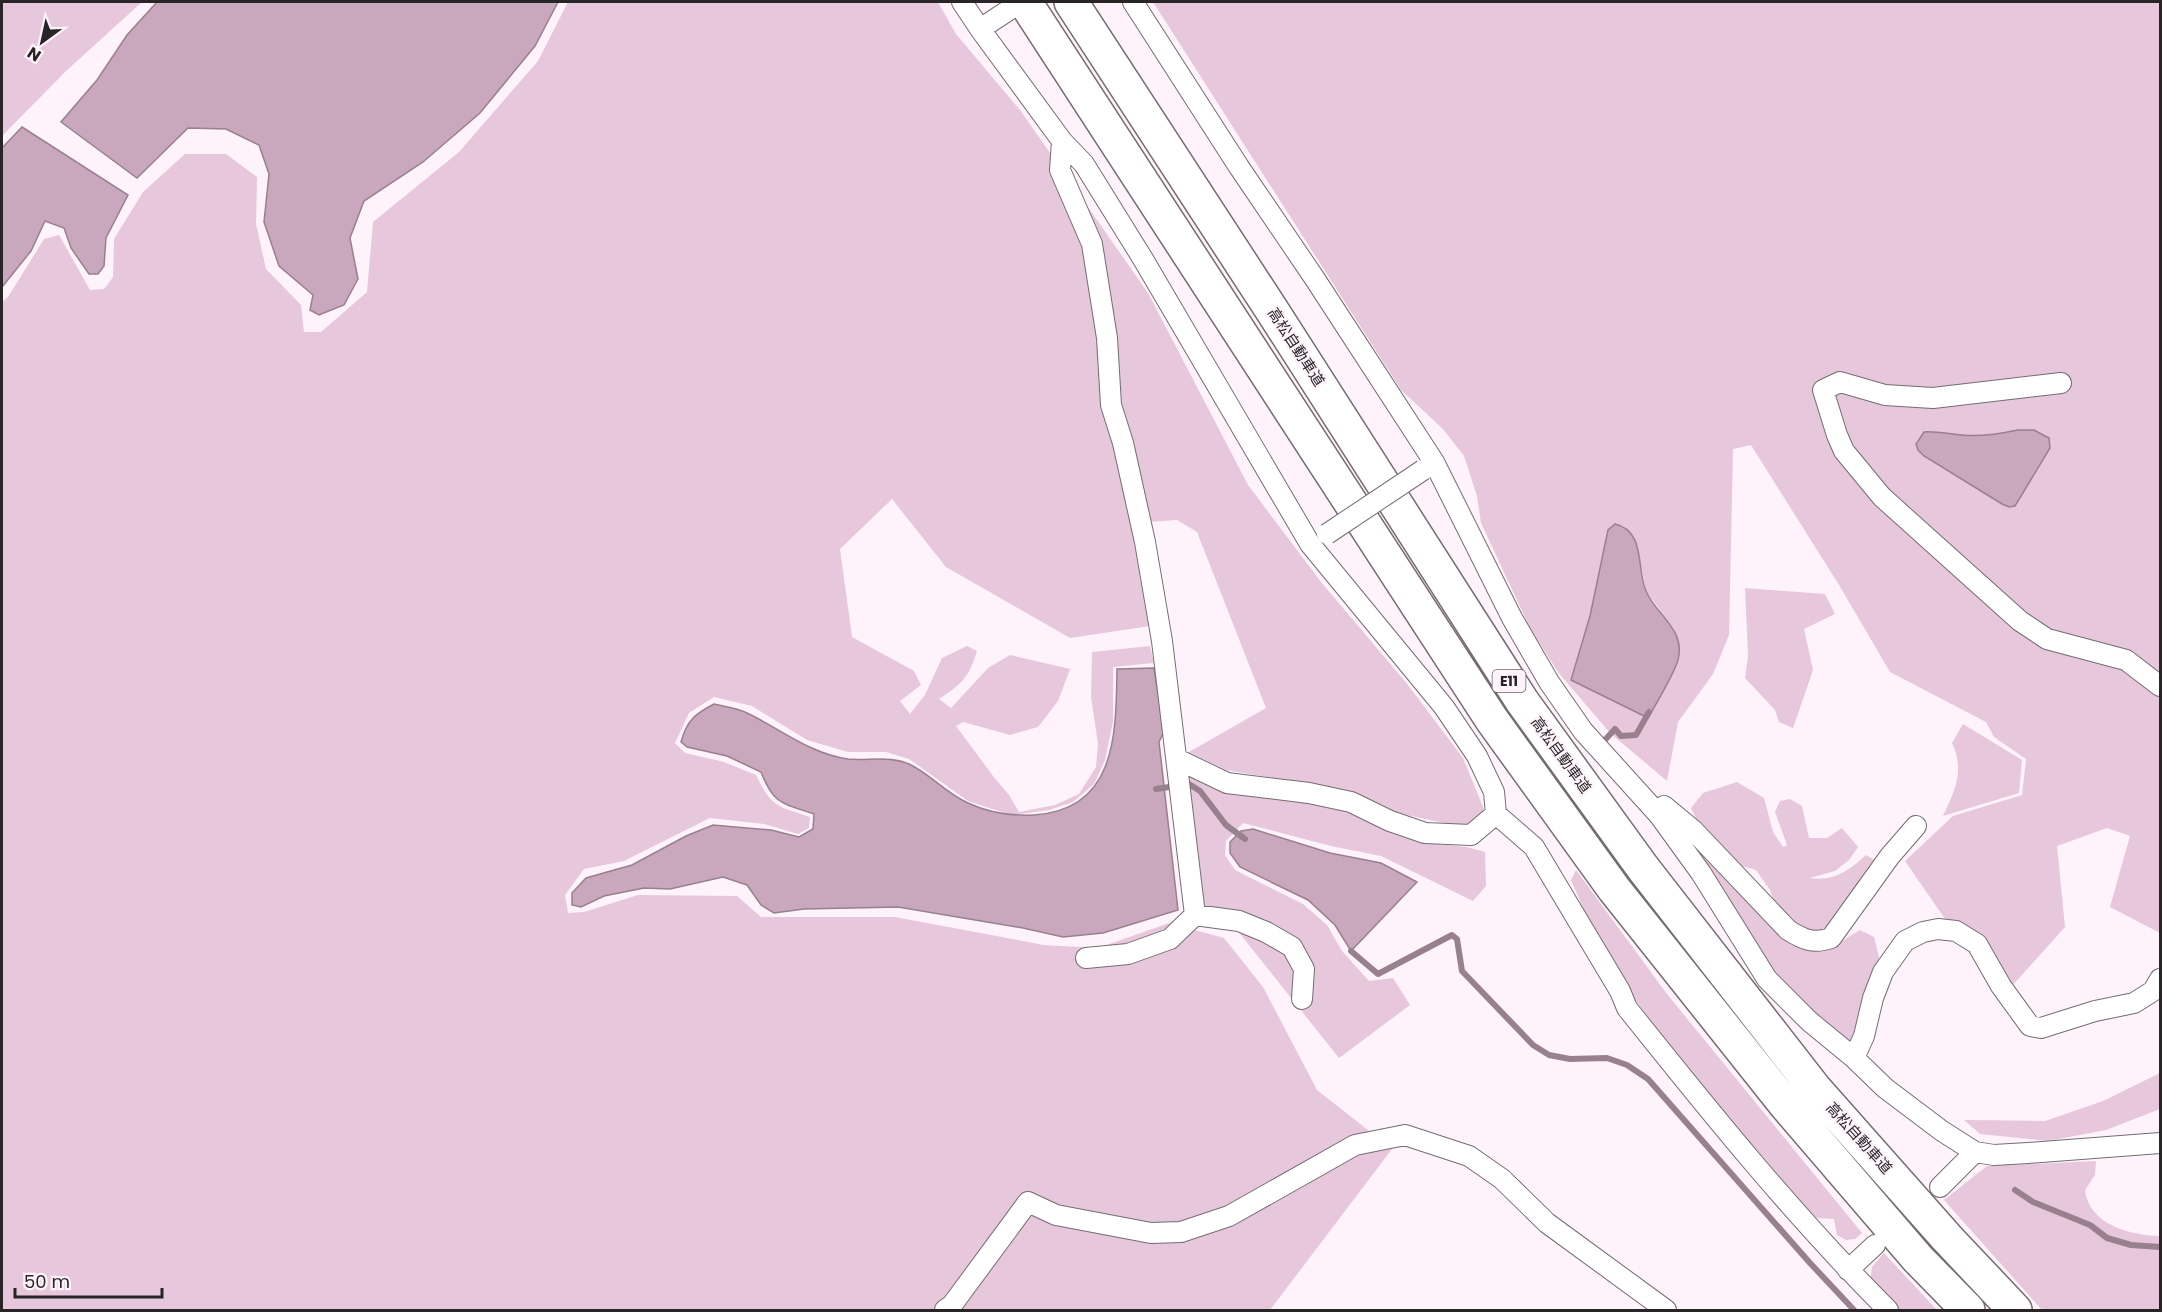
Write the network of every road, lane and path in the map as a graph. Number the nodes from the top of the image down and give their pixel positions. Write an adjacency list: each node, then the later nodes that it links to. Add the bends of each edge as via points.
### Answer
1 (962, 2): 5 (street)
2 (1023, 2): 5 (street); 28 (highway, E11, via 1492,720 1607,879 1785,1104)
3 (1071, 2): 29 (highway, 高松自動車道 / E11, via 1522,701 1643,868 1815,1089)
4 (1133, 2): 8 (street, via 1316,279)
5 (980, 29): 6 (street)
6 (1062, 141): 9 (street, via 1084,164); 11 (street, via 1060,170 1092,244 1107,339 1111,405 1145,542)
7 (2061, 383): 10 (street, via 1933,398 1885,395 1840,382 1822,390 1844,451 1882,497 2020,621 2047,639 2126,660)
8 (1428, 466): 9 (street, bridge); 12 (street, via 1473,536 1512,618 1550,682 1583,731)
9 (1319, 539): 13 (street, via 1477,756 1494,792)
10 (2160, 686)
11 (1178, 759): 13 (street, via 1227,783 1351,802 1425,833 1471,835); 15 (street)
12 (1656, 812): 14 (street, via 1664,806 1693,830 1788,930 1804,940 1820,942 1831,938); 19 (street, via 1701,873 1767,979)
13 (1496, 814): 24 (street, via 1534,847 1627,1008 1747,1156)
14 (1916, 826)
15 (1195, 915): 16 (street, via 1170,939 1128,954); 18 (street, via 1239,921 1292,947 1304,969)
16 (1086, 958)
17 (2160, 979): 19 (street, via 2153,992 2134,1003 2041,1028 2030,1026 1977,944 1956,931 1923,932 1905,941 1883,972)
18 (1302, 999)
19 (1854, 1058): 21 (street, via 1885,1088)
20 (2160, 1143): 21 (street, via 2016,1154)
21 (1975, 1152): 22 (street)
22 (1940, 1187)
23 (1875, 1245): 24 (street)
24 (1848, 1270): 27 (street)
25 (945, 1311): 26 (street, via 1028,1203 1056,1215 1151,1233 1181,1232 1228,1216 1355,1145 1405,1136 1469,1156 1502,1179 1547,1223)
26 (1666, 1311)
27 (1888, 1311)
28 (1968, 1311)
29 (2015, 1311)

